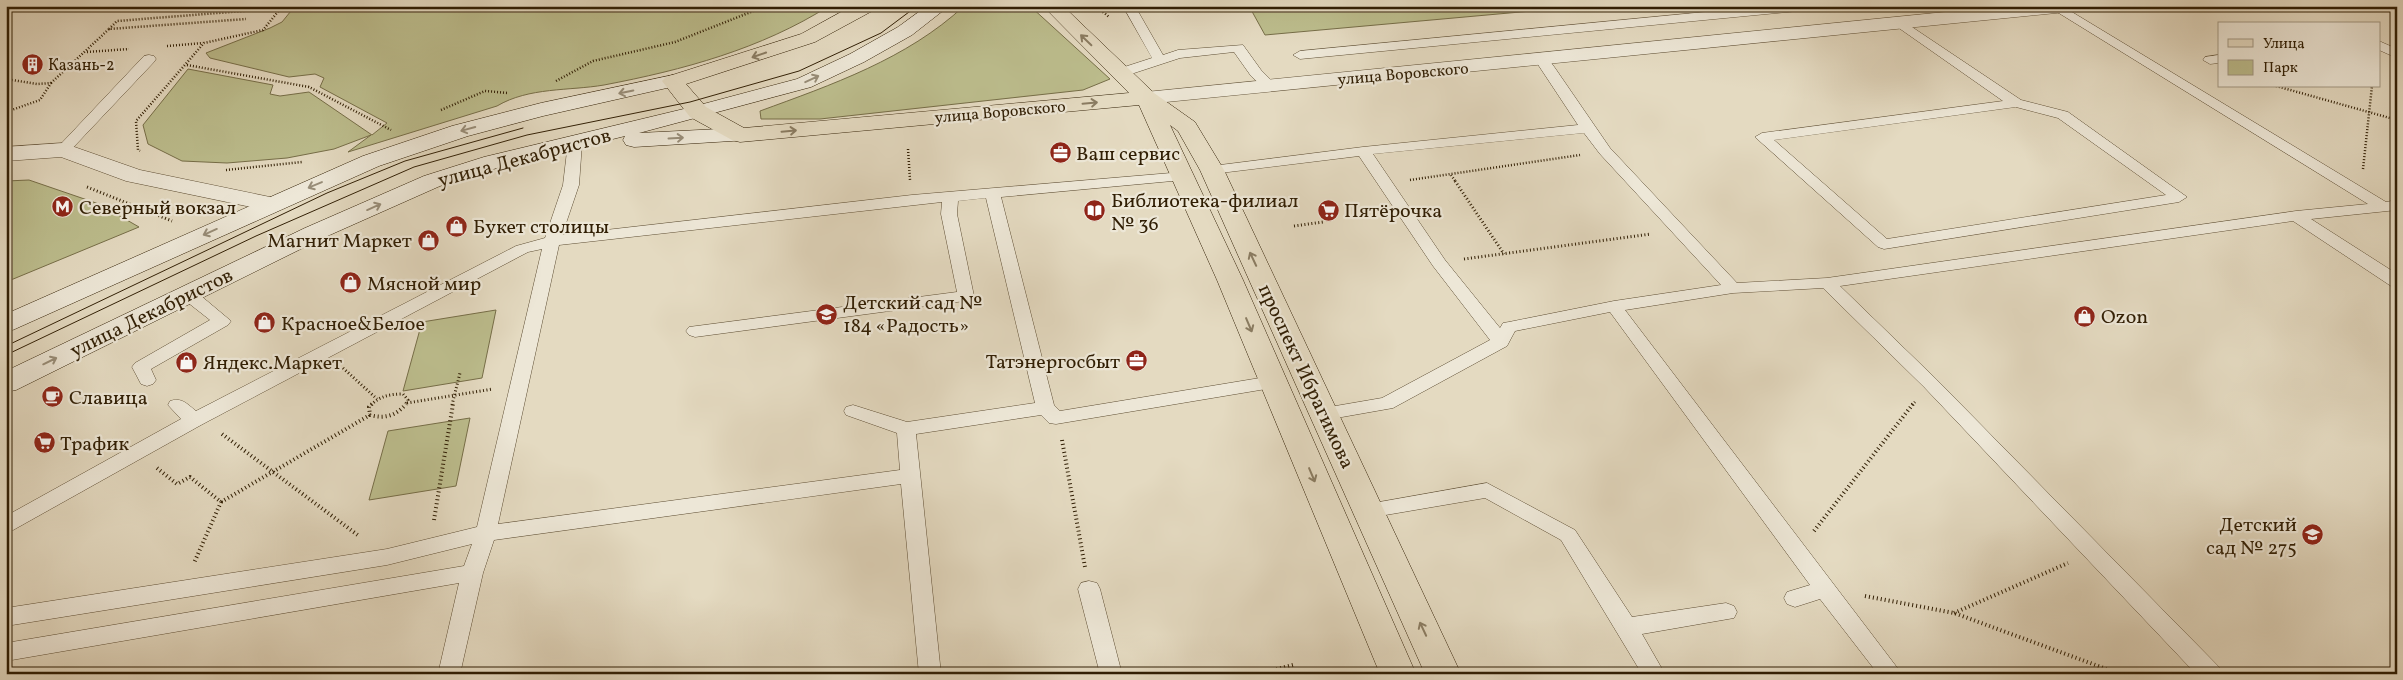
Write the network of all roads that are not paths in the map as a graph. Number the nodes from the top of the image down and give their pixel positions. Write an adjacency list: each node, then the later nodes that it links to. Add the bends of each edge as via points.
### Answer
1 (867, 6): 17 (main road, улица Декабристов, one-way to 17, via 808,38)
2 (940, 6): 21 (main road, улица Декабристов, one-way to 2, via 804,82 865,54 906,31)
3 (1052, 6): 16 (main road, проспект Ибрагимова, one-way to 3)
4 (1129, 6): 14 (lane)
5 (1808, 6): 12 (lane)
6 (2061, 7): 7 (main road, улица Воровского); 32 (lane, via 2360,192)
7 (1900, 23): 15 (main road, улица Воровского); 20 (lane)
8 (2397, 43): 9 (lane)
9 (2380, 44)
10 (2380, 45): 11 (lane)
11 (2397, 54)
12 (1300, 55)
13 (149, 59): 25 (lane)
14 (1160, 60): 16 (lane); 18 (lane, via 1178,54 1238,48)
15 (1542, 60): 18 (main road, улица Воровского); 22 (lane, via 1560,82)
16 (1120, 73): 19 (main road, проспект Ибрагимова)
17 (673, 81): 21 (main road); 31 (main road, улица Декабристов, one-way to 31, via 460,131 371,161)
18 (1270, 86): 19 (main road, улица Воровского)
19 (1146, 98): 23 (main road, улица Воровского, one-way to 19); 28 (main road, проспект Ибрагимова, via 1187,127)
20 (2016, 103): 20 (lane, via 2063,115 2179,197 1884,244 1762,137)
21 (698, 112): 23 (main road); 24 (main road, улица Декабристов)
22 (1586, 128): 26 (lane); 37 (lane)
23 (740, 135): 24 (main road, улица Воровского, one-way to 23)
24 (575, 143): 34 (lane, via 571,185); 38 (main road, улица Декабристов, one-way to 24, via 432,181 492,162)
25 (63, 150): 27 (main road); 31 (main road, via 134,176)
26 (1363, 151): 28 (lane); 42 (lane, via 1439,263)
27 (6, 154)
28 (1197, 173): 29 (lane); 44 (main road, проспект Ибрагимова, one-way to 44, via 1230,280); 49 (main road, проспект Ибрагимова, one-way to 28)
29 (993, 194): 30 (lane); 48 (lane)
30 (950, 198): 34 (lane); 41 (lane, via 949,214 966,296)
31 (270, 204): 40 (main road, улица Декабристов, one-way to 40)
32 (2390, 206): 33 (lane)
33 (2296, 216): 35 (lane); 36 (lane)
34 (552, 241): 50 (lane, via 522,249); 55 (lane)
35 (2397, 282)
36 (1827, 283): 37 (lane); 71 (lane, via 1930,383)
37 (1733, 288): 39 (lane)
38 (188, 294): 43 (lane, via 222,321 141,367); 45 (main road, улица Декабристов, one-way to 38)
39 (1614, 306): 42 (lane, via 1508,327); 57 (lane)
40 (6, 324)
41 (695, 331)
42 (1501, 342): 49 (lane, via 1386,404)
43 (147, 380)
44 (1272, 382): 48 (lane); 67 (main road, проспект Ибрагимова, one-way to 67)
45 (6, 383)
46 (177, 405): 50 (lane)
47 (853, 411): 51 (lane)
48 (1051, 413): 51 (lane)
49 (1325, 414): 53 (main road, проспект Ибрагимова)
50 (199, 417): 54 (lane)
51 (906, 429): 52 (lane)
52 (912, 475): 55 (lane); 65 (lane)
53 (1368, 511): 62 (lane, via 1487,490 1568,535); 68 (main road, проспект Ибрагимова, one-way to 53)
54 (6, 526)
55 (486, 533): 56 (lane); 61 (lane, via 386,557)
56 (472, 573): 63 (lane); 64 (lane)
57 (1825, 589): 59 (lane); 70 (lane)
58 (1089, 590): 66 (lane)
59 (1795, 598)
60 (1726, 612): 62 (lane)
61 (6, 617)
62 (1626, 627): 69 (lane)
63 (6, 652)
64 (449, 674)
65 (930, 674)
66 (1111, 674)
67 (1398, 674)
68 (1443, 674)
69 (1654, 674)
70 (1891, 674)
71 (2211, 674)

